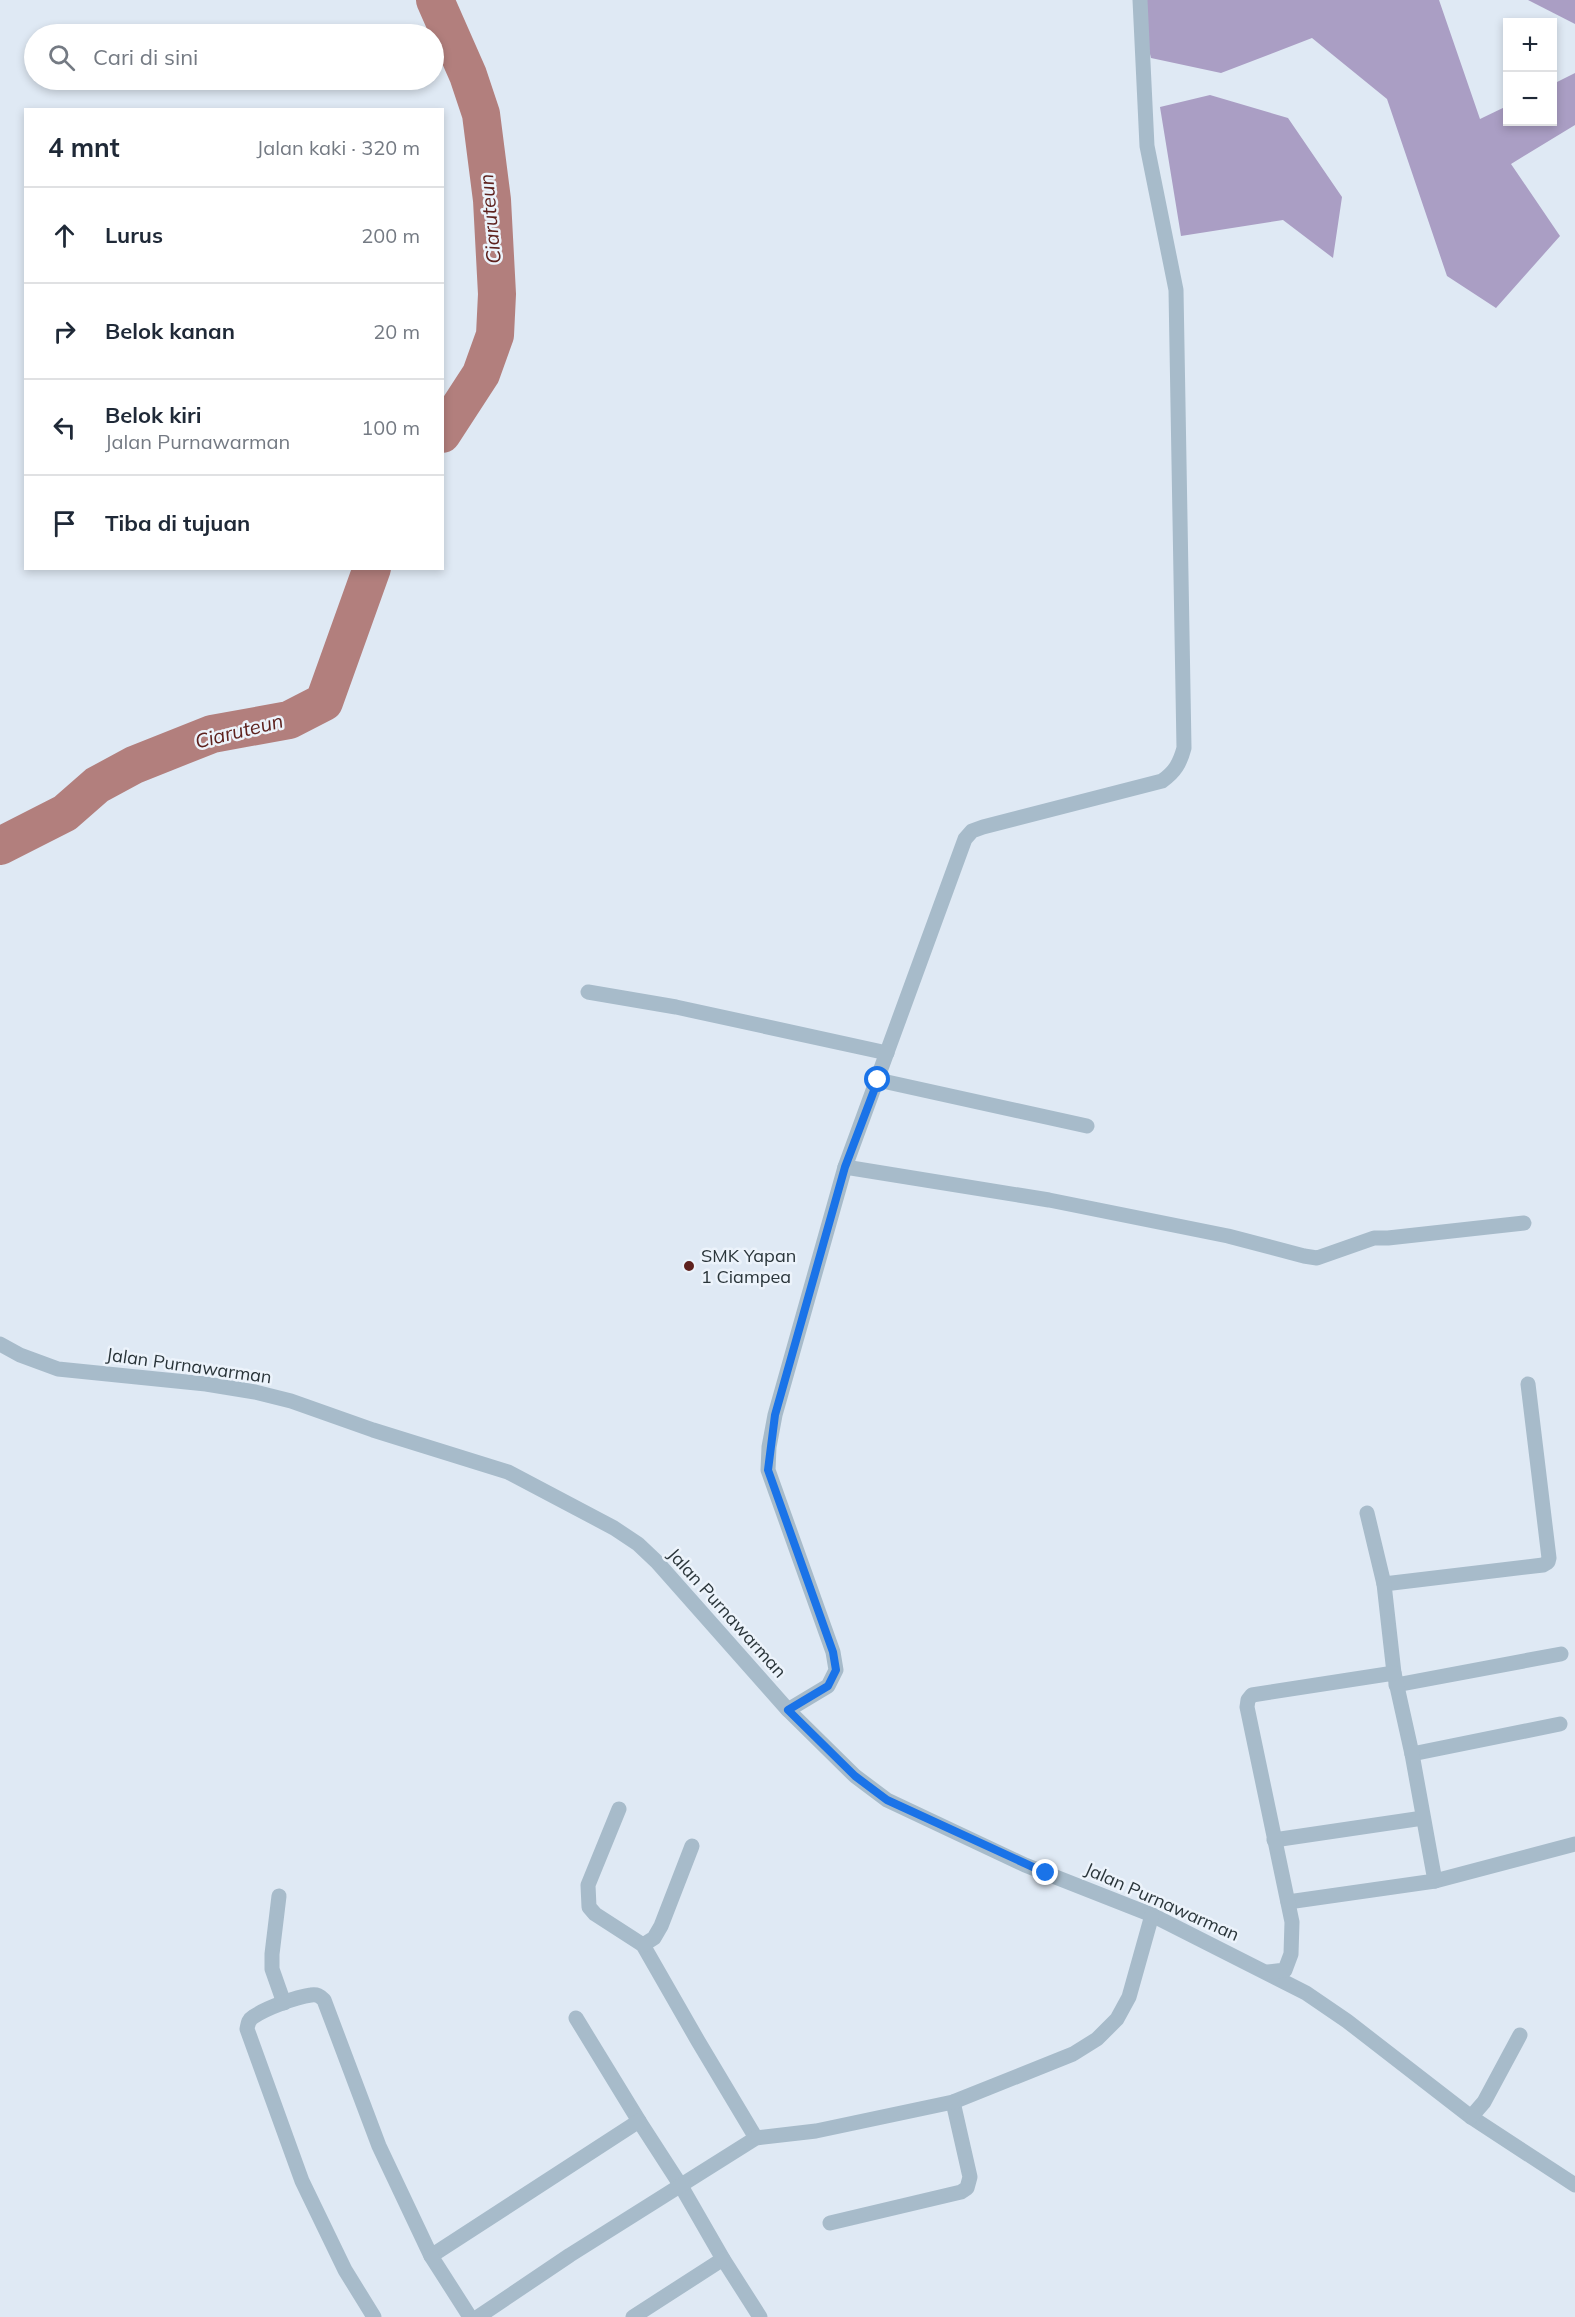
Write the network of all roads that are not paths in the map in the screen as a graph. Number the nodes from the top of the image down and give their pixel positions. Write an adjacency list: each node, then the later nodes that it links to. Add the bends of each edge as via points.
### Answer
1 (1140, 0): 3 (street, via 1147,146 1176,290 1182,754 1173,774 1162,781 972,831 964,839)
2 (588, 992): 3 (street)
3 (887, 1053): 4 (street)
4 (878, 1080): 5 (street); 6 (street)
5 (1087, 1126)
6 (845, 1167): 7 (street, via 1049,1200 1317,1258 1374,1238); 14 (street, via 769,1447 768,1470 836,1670 828,1686)
7 (1524, 1223)
8 (0, 1344): 14 (street, Jalan Purnawarman, via 58,1369 206,1384 291,1401 508,1472 638,1544)
9 (1528, 1384): 11 (street, via 1548,1562)
10 (1367, 1513): 11 (street)
11 (1384, 1584): 13 (street)
12 (1561, 1654): 13 (street)
13 (1395, 1679): 16 (street); 19 (street, via 1294,1687 1252,1695 1248,1700)
14 (788, 1710): 25 (street, Jalan Purnawarman, via 855,1776 887,1800 1025,1865)
15 (1560, 1724): 16 (street)
16 (1412, 1754): 18 (street)
17 (619, 1809): 26 (street, via 588,1886 589,1907)
18 (1423, 1818): 19 (street); 22 (street)
19 (1274, 1840): 24 (street)
20 (1575, 1844): 22 (street)
21 (692, 1846): 26 (street, via 661,1926)
22 (1435, 1881): 24 (street)
23 (279, 1896): 28 (street, via 272,1969)
24 (1288, 1902): 27 (street, via 1291,1954 1286,1970)
25 (1152, 1915): 27 (street, Jalan Purnawarman); 31 (street, via 1130,1997 1117,2019 1097,2038 1042,2068)
26 (644, 1945): 34 (street)
27 (1268, 1972): 32 (street, Jalan Purnawarman, via 1347,2021)
28 (284, 2003): 38 (street, via 313,1995 324,2000 379,2146); 40 (street, via 252,2017 247,2029 302,2181 345,2270)
29 (576, 2018): 33 (street)
30 (1520, 2035): 32 (street, via 1484,2102)
31 (953, 2102): 34 (street, via 816,2132); 37 (street, via 970,2177 967,2188)
32 (1471, 2117): 35 (street, Jalan Purnawarman)
33 (639, 2121): 36 (street); 38 (street)
34 (756, 2138): 36 (street)
35 (1575, 2185)
36 (681, 2186): 39 (street); 42 (street)
37 (830, 2223)
38 (431, 2256): 41 (street)
39 (723, 2259): 43 (street); 44 (street)
40 (374, 2317)
41 (470, 2317)
42 (478, 2317)
43 (633, 2317)
44 (760, 2317)

